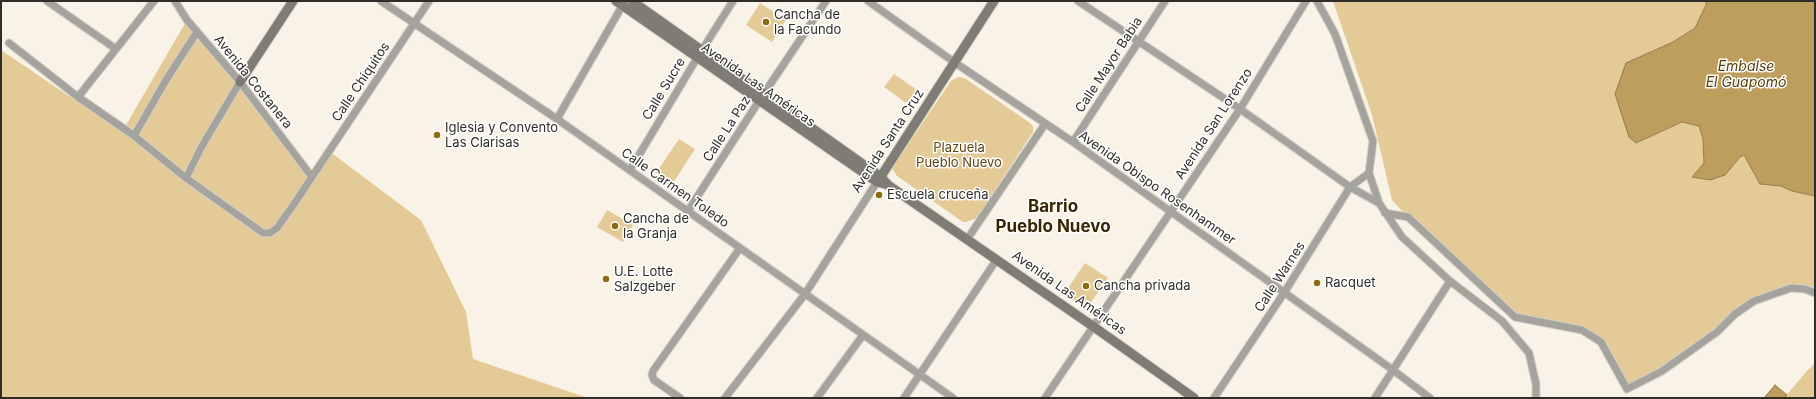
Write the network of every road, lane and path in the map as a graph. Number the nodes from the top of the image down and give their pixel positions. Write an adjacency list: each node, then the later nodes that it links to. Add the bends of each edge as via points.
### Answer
1 (47, 1): 21 (street)
2 (154, 1): 21 (street)
3 (175, 1): 18 (street, Avenida Costanera)
4 (293, 1): 24 (main road)
5 (381, 1): 17 (street, Calle Carmen Toledo)
6 (429, 1): 17 (street, Calle Chiquitos)
7 (632, 1): 22 (main road, Avenida Las Américas)
8 (734, 1): 22 (street, Calle Sucre)
9 (826, 1): 26 (street, Calle La Paz)
10 (868, 1): 23 (street, Avenida Obispo Rosenhammer)
11 (994, 1): 23 (main road, Avenida Santa Cruz)
12 (1078, 1): 20 (street)
13 (1165, 1): 20 (street, Calle Mayor Babia)
14 (1306, 1): 27 (street, Avenida San Lorenzo)
15 (1317, 1): 33 (street, via 1335,34 1373,141)
16 (621, 2): 22 (main road, Avenida Las Américas); 28 (street)
17 (415, 23): 28 (street, Calle Carmen Toledo); 34 (street, Calle Chiquitos)
18 (197, 32): 24 (street, Avenida Costanera); 30 (street)
19 (9, 43): 25 (street)
20 (1139, 43): 27 (street); 31 (street, Calle Mayor Babia)
21 (116, 49): 25 (street)
22 (699, 55): 26 (main road, Avenida Las Américas); 32 (street, Calle Sucre)
23 (954, 62): 29 (street, Avenida Obispo Rosenhammer); 36 (main road, Avenida Santa Cruz)
24 (240, 82): 34 (street, Avenida Costanera); 35 (street)
25 (78, 97): 30 (street)
26 (761, 98): 36 (main road, Avenida Las Américas); 39 (street, Calle La Paz)
27 (1240, 109): 37 (street); 40 (street, Avenida San Lorenzo)
28 (556, 119): 32 (street, Calle Carmen Toledo)
29 (1045, 124): 31 (street, Avenida Obispo Rosenhammer); 42 (street)
30 (134, 136): 35 (street)
31 (1073, 142): 40 (street, Avenida Obispo Rosenhammer)
32 (630, 170): 39 (street, Calle Carmen Toledo)
33 (1369, 173): 37 (street, Calle Warnes); 38 (street)
34 (312, 177): 35 (street, Calle Chiquitos, via 277,228 270,233 263,233)
35 (186, 178)
36 (879, 180): 42 (main road, Avenida Las Américas); 46 (street, Avenida Santa Cruz)
37 (1350, 187): 38 (street); 47 (street, Calle Warnes)
38 (1379, 203): 41 (street)
39 (688, 211): 43 (street, Calle Carmen Toledo)
40 (1171, 212): 47 (street, Avenida Obispo Rosenhammer); 49 (street, Avenida San Lorenzo)
41 (1385, 213): 45 (street, via 1402,237); 48 (street, via 1408,217 1515,317 1582,330 1601,342 1627,389 1662,371 1717,332 1735,314 1754,301 1791,288 1805,289)
42 (968, 238): 44 (main road, Avenida Las Américas)
43 (740, 248): 46 (street, Calle Carmen Toledo); 53 (street, via 653,371 654,380)
44 (997, 259): 49 (main road, Avenida Las Américas); 52 (street)
45 (1450, 281): 51 (street); 63 (street, via 1502,321 1529,354 1536,384)
46 (804, 294): 50 (street, Calle Carmen Toledo); 54 (street, Avenida Santa Cruz)
47 (1284, 294): 51 (street, Avenida Obispo Rosenhammer); 60 (street, Calle Warnes)
48 (1815, 294)
49 (1094, 327): 58 (street, Avenida San Lorenzo); 59 (main road, Avenida Las Américas)
50 (863, 335): 52 (street, Calle Carmen Toledo); 55 (street)
51 (1393, 370): 61 (street); 62 (street, Avenida Obispo Rosenhammer)
52 (919, 375): 56 (street); 57 (street, Calle Carmen Toledo)
53 (680, 398)
54 (725, 398)
55 (817, 398)
56 (904, 398)
57 (953, 398)
58 (1045, 398)
59 (1194, 398)
60 (1214, 398)
61 (1375, 398)
62 (1430, 398)
63 (1536, 398)

